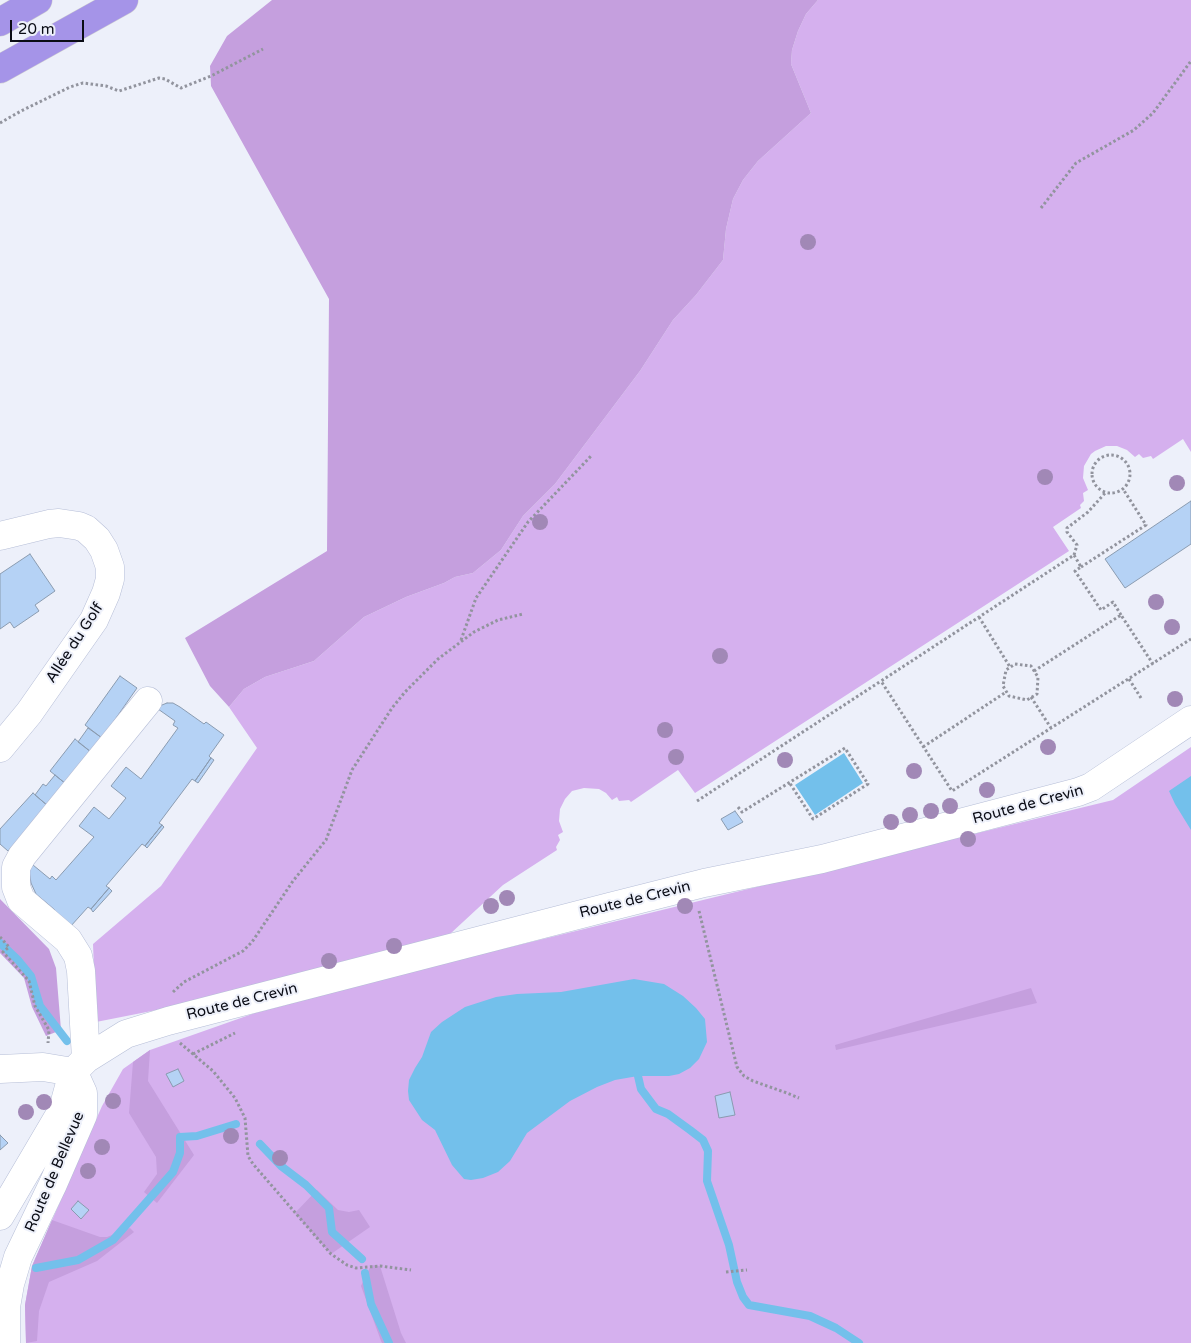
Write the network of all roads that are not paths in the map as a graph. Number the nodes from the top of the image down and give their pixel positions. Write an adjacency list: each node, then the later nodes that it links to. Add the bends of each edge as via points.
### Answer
1 (38, 0): 3 (highway)
2 (124, 0): 4 (highway)
3 (0, 22)
4 (0, 69)
5 (0, 536): 8 (street, Allée du Golf, via 49,524 79,526 91,534 104,550 110,579 94,620 29,713)
6 (148, 701): 9 (street, via 17,862)
7 (1191, 720): 10 (street, Route de Crevin, via 1092,787 1078,792 822,859 704,883 168,1021 126,1034)
8 (0, 748)
9 (8, 880): 10 (street, via 21,900 68,940 78,956 81,970)
10 (80, 1066): 11 (street); 12 (street, Route de Bellevue, via 63,1109); 13 (street, Route de Bellevue, via 83,1115 18,1257 6,1307)
11 (0, 1069)
12 (0, 1216)
13 (6, 1343)

